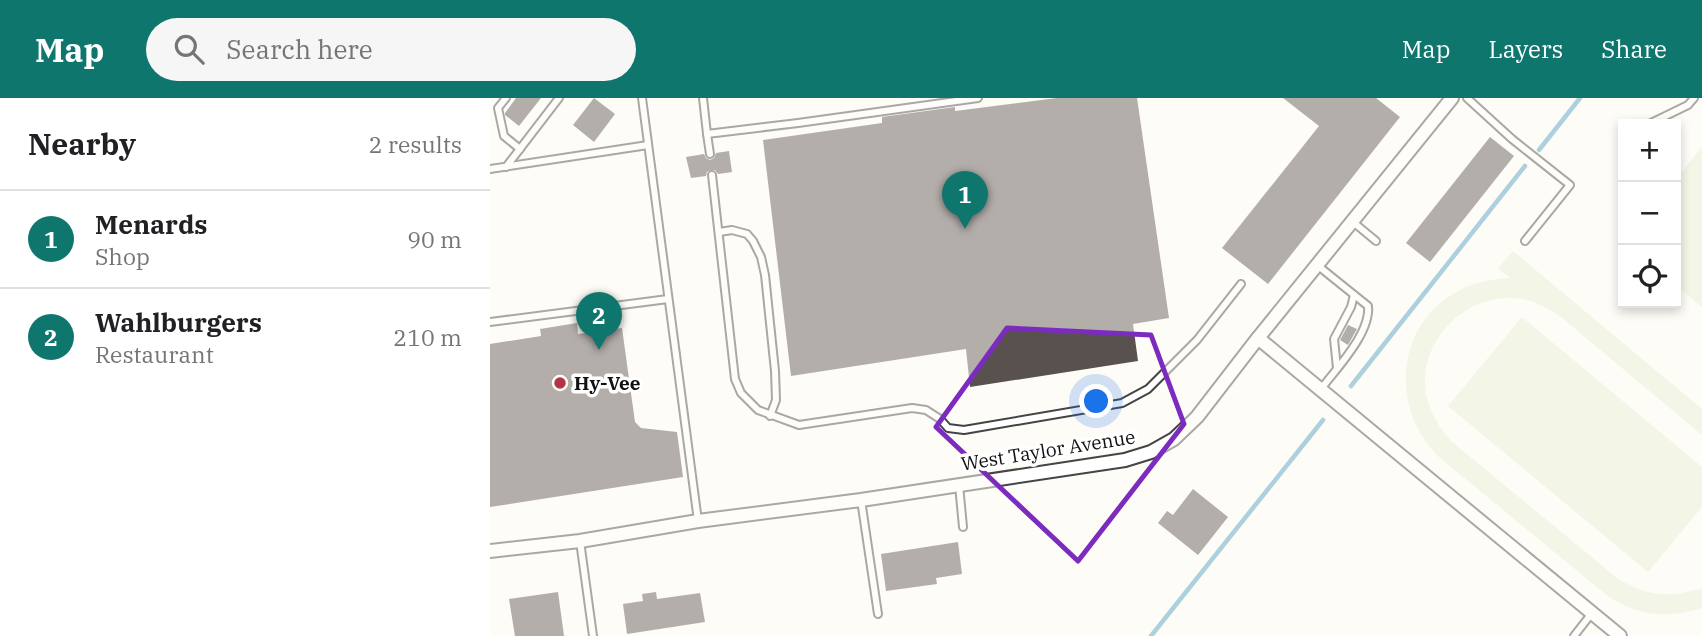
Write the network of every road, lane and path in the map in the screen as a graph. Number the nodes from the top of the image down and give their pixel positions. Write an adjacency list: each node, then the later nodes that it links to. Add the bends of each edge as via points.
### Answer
1 (506, 98): 12 (lane, via 498,108 504,136)
2 (559, 98): 12 (lane)
3 (642, 98): 11 (lane)
4 (703, 98): 10 (lane)
5 (978, 98): 10 (lane)
6 (1467, 98): 20 (lane, via 1570,185)
7 (1694, 98): 9 (lane)
8 (1445, 101): 17 (street, West Taylor Avenue)
9 (1659, 119)
10 (707, 134): 13 (lane)
11 (648, 145): 14 (lane); 24 (lane)
12 (520, 149): 14 (lane)
13 (710, 154)
14 (506, 167): 15 (lane)
15 (490, 169)
16 (712, 175): 18 (lane)
17 (1353, 222): 19 (lane); 21 (street, West Taylor Avenue)
18 (719, 232): 29 (lane, via 735,379 741,393); 29 (lane, via 747,234 761,257 775,380 776,400)
19 (1376, 241)
20 (1525, 241)
21 (1317, 265): 23 (lane); 26 (street, West Taylor Avenue)
22 (1241, 284): 29 (lane, via 1197,340 1148,389 1122,403 964,430 948,428 926,410 912,408 799,425)
23 (1354, 295): 27 (lane, via 1334,339); 27 (lane, via 1368,306 1369,314)
24 (668, 299): 25 (lane); 32 (lane)
25 (490, 322)
26 (1258, 338): 28 (street); 30 (street, West Taylor Avenue, via 1197,417 1174,439 1151,452)
27 (1337, 368): 28 (lane)
28 (1321, 389): 36 (street)
29 (770, 416)
30 (959, 485): 31 (street, West Taylor Avenue); 33 (lane)
31 (861, 500): 32 (street, West Taylor Avenue); 37 (lane)
32 (698, 521): 34 (street, West Taylor Avenue)
33 (963, 527)
34 (580, 541): 35 (street, West Taylor Avenue); 38 (lane)
35 (490, 551)
36 (1592, 613): 39 (lane); 40 (street)
37 (878, 614)
38 (593, 636)
39 (1574, 636)
40 (1620, 636)

